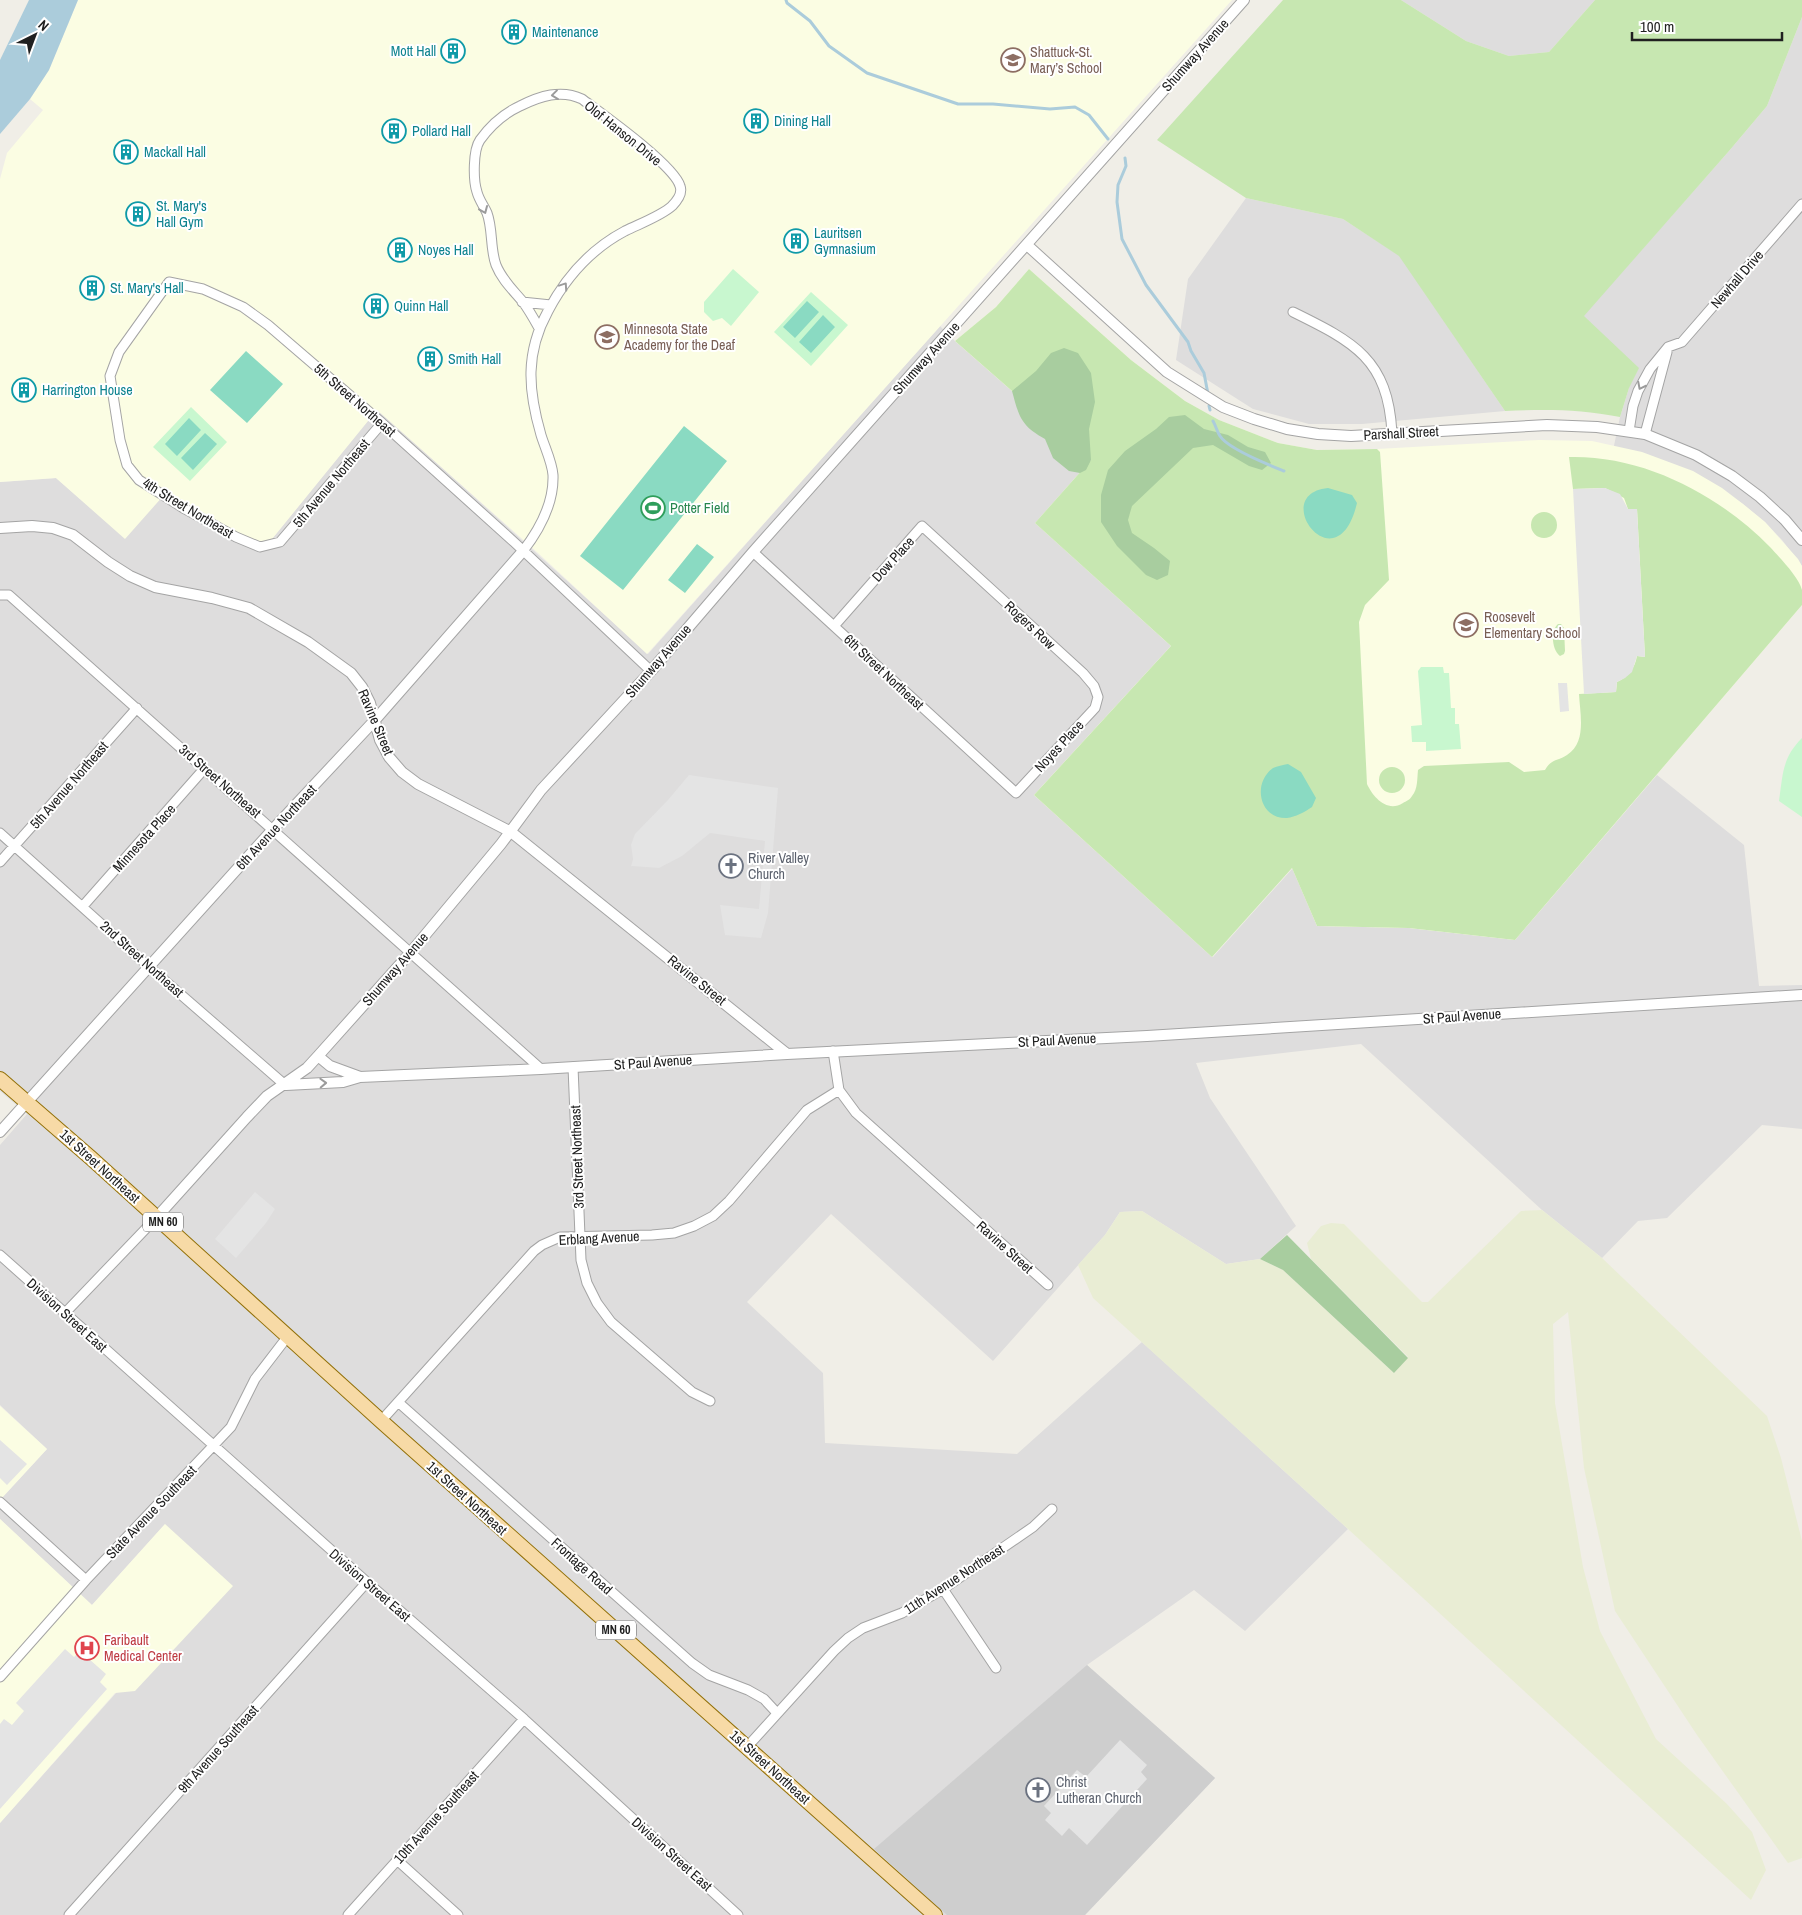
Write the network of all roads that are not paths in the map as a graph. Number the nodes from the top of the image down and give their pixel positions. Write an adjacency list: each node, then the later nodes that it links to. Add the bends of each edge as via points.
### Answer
1 (1244, 0): 3 (street, Shumway Avenue)
2 (1802, 204): 8 (street, Newhall Drive, via 1682,342)
3 (1027, 245): 11 (street, Parshall Street, via 1167,372 1223,406 1287,429 1318,434); 18 (street, Shumway Avenue)
4 (522, 302): 5 (street); 5 (street, Olof Hanson Drive, one-way to 4, via 576,268 608,240 670,208 679,198 680,187 656,157 582,99 567,94 533,99 516,108 495,123 479,142 476,155 474,180 487,214 496,264); 7 (street, Olof Hanson Drive)
5 (551, 305): 7 (street, Olof Hanson Drive)
6 (1293, 312): 11 (street, via 1336,333 1369,361 1387,396)
7 (539, 328): 17 (street, Olof Hanson Drive, via 530,383 535,416 553,474 552,489 549,507)
8 (1668, 347): 10 (street, Newhall Drive, one-way to 10, via 1638,391); 12 (street)
9 (382, 423): 13 (street, 5th Street Northeast, via 243,307 203,289 169,282 119,352 110,376); 16 (street, 5th Avenue Northeast); 17 (street, 5th Street Northeast)
10 (1629, 431): 11 (street, Parshall Street, via 1547,425); 12 (street, Parshall Street)
11 (1392, 433)
12 (1645, 434): 15 (street, Parshall Street, via 1696,455 1732,476 1785,520)
13 (120, 440): 16 (street, 4th Street Northeast, via 127,465 138,480 236,537 260,547)
14 (0, 528): 25 (street, Ravine Street, via 53,528 73,535 108,562 155,588 249,608 308,642 350,673 362,687)
15 (1802, 540)
16 (280, 542)
17 (523, 551): 22 (street, 5th Street Northeast); 25 (street, 6th Avenue Northeast)
18 (753, 552): 21 (street, 6th Street Northeast); 22 (street, Shumway Avenue)
19 (956, 557): 21 (street, Dow Place, via 922,526); 23 (street, Rogers Row, via 1083,673)
20 (5, 595): 24 (street, 3rd Street Northeast)
21 (834, 626): 27 (street, 6th Street Northeast)
22 (650, 672): 29 (street, Shumway Avenue, via 540,790)
23 (1098, 696): 27 (street, Noyes Place, via 1095,708)
24 (137, 708): 26 (street, 3rd Street Northeast); 31 (street, 5th Avenue Northeast)
25 (375, 720): 28 (street, 6th Avenue Northeast); 29 (street, Ravine Street, via 380,740 402,772 418,784)
26 (204, 769): 28 (street, 3rd Street Northeast); 33 (street, Minnesota Place)
27 (1016, 793)
28 (274, 828): 34 (street, 3rd Street Northeast); 35 (street, 6th Avenue Northeast)
29 (511, 832): 34 (street, Shumway Avenue); 38 (street, Ravine Street)
30 (0, 833): 31 (street, 2nd Street Northeast)
31 (15, 846): 32 (street, 5th Avenue Northeast); 33 (street, 2nd Street Northeast)
32 (0, 862)
33 (83, 906): 35 (street, 2nd Street Northeast)
34 (411, 952): 39 (street, Shumway Avenue); 41 (street, 3rd Street Northeast)
35 (148, 966): 44 (street, 2nd Street Northeast); 46 (street, 6th Avenue Northeast)
36 (1802, 995): 37 (street, St Paul Avenue, via 1147,1036)
37 (833, 1051): 38 (street, St Paul Avenue); 45 (street, Ravine Street)
38 (787, 1054): 40 (street, St Paul Avenue)
39 (318, 1056): 42 (street, St Paul Avenue, via 330,1066); 44 (street, Shumway Avenue)
40 (573, 1067): 41 (street, St Paul Avenue); 49 (street, 3rd Street Northeast)
41 (541, 1069): 42 (street, St Paul Avenue)
42 (360, 1077): 44 (street, one-way to 42, via 343,1082)
43 (0, 1079): 46 (main road, 1st Street Northeast / MN 60)
44 (285, 1085): 48 (street, Shumway Avenue, via 267,1096)
45 (839, 1090): 49 (street, Erblang Avenue, via 808,1110 713,1216 674,1233); 51 (street, Ravine Street, via 856,1113)
46 (27, 1102): 47 (street, 6th Avenue Northeast); 48 (main road, 1st Street Northeast / MN 60)
47 (0, 1132)
48 (157, 1217): 52 (street, Shumway Avenue); 53 (main road, 1st Street Northeast / MN 60)
49 (580, 1237): 54 (street, 3rd Street Northeast, via 587,1283 611,1322 692,1392); 55 (street, Erblang Avenue, via 560,1237 534,1251)
50 (0, 1255): 52 (street, Division Street East)
51 (1048, 1285)
52 (65, 1313): 57 (street, Division Street East)
53 (288, 1336): 56 (main road, 1st Street Northeast / MN 60); 57 (street, State Avenue Southeast, via 255,1379 231,1427)
54 (710, 1401)
55 (398, 1402): 56 (street, Erblang Avenue); 65 (street, Frontage Road, via 692,1663 709,1675 748,1690)
56 (381, 1421): 67 (main road, 1st Street Northeast / MN 60)
57 (214, 1446): 60 (street, State Avenue Southeast); 61 (street, Division Street East)
58 (0, 1502): 60 (street)
59 (1052, 1509): 62 (street, 11th Avenue Northeast, via 1033,1527)
60 (86, 1580): 64 (street, State Avenue Southeast)
61 (366, 1582): 66 (street, Division Street East); 69 (street, 9th Avenue Southeast)
62 (943, 1589): 63 (street); 65 (street, 11th Avenue Northeast, via 902,1613 863,1628 848,1638)
63 (996, 1668)
64 (0, 1677)
65 (777, 1713): 67 (street, 11th Avenue Northeast)
66 (524, 1719): 68 (street, 10th Avenue Southeast); 72 (street, Division Street East)
67 (747, 1747): 73 (main road, 1st Street Northeast / MN 60)
68 (397, 1860): 70 (street, 10th Avenue Southeast); 71 (street)
69 (69, 1915)
70 (348, 1915)
71 (458, 1915)
72 (738, 1915)
73 (935, 1915)

